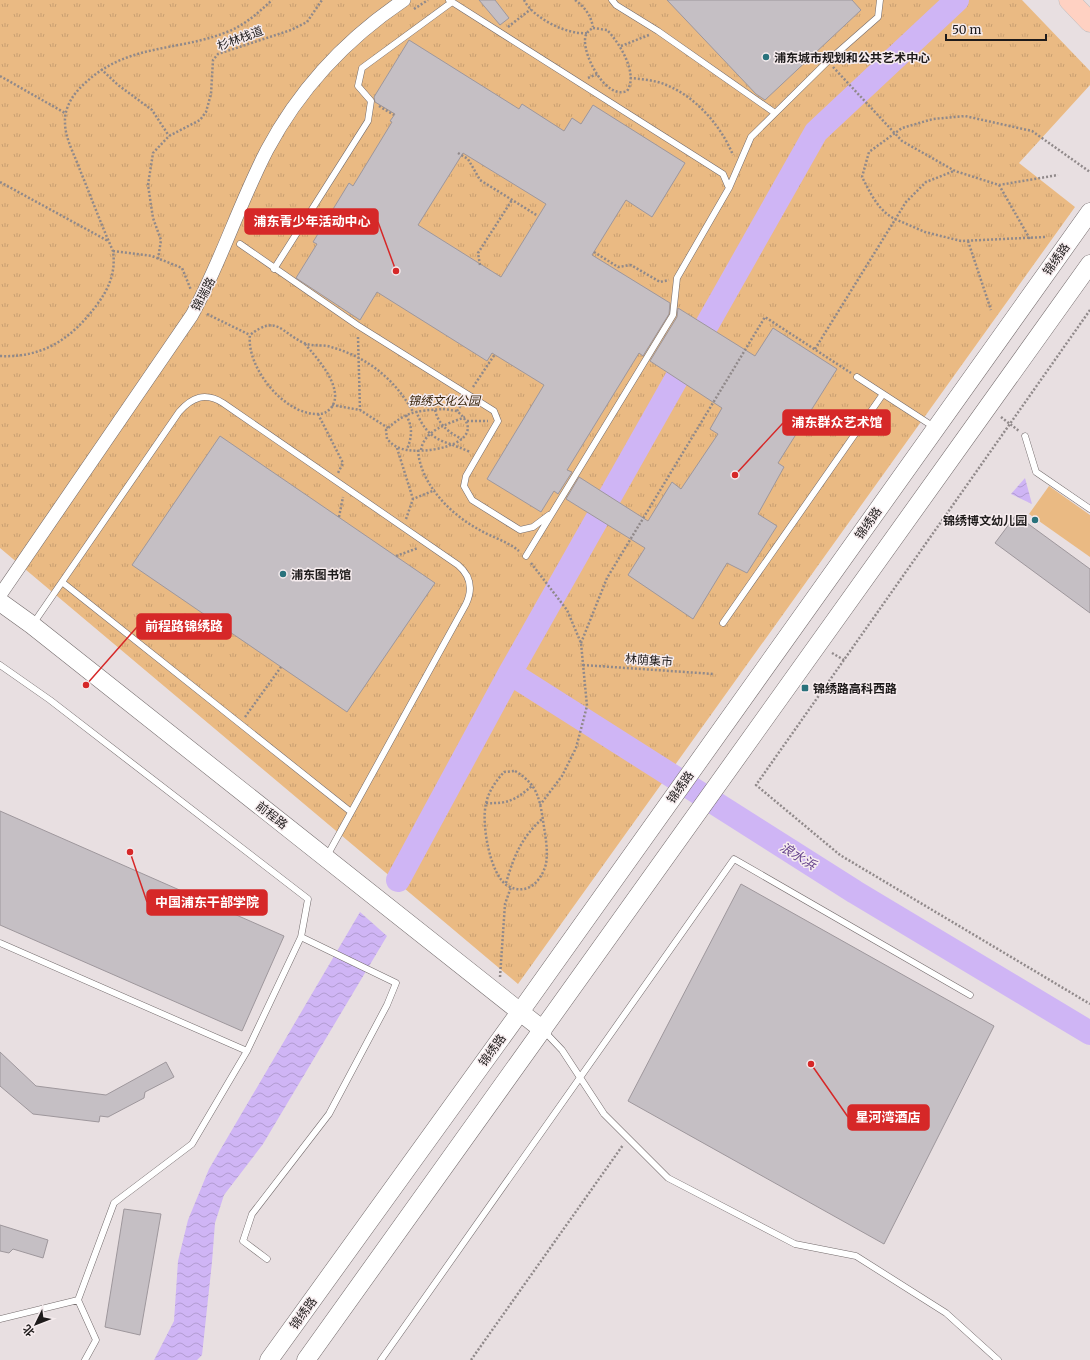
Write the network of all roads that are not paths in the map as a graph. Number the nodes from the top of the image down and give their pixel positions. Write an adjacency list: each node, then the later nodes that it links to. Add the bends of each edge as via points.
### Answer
1 (404, 0): 21 (street, 锦瑞路, via 360,33 336,55 298,100 266,152 213,275 192,316)
2 (612, 0): 7 (lane)
3 (880, 0): 7 (lane, via 878,17)
4 (1069, 0): 6 (main road)
5 (450, 1): 8 (lane, via 723,174); 12 (lane, via 362,68 358,86 371,102 368,121)
6 (1090, 22)
7 (775, 113): 8 (lane, via 751,137)
8 (729, 188): 18 (lane, via 677,278 672,315)
9 (1090, 212): 15 (main road, 锦绣路)
10 (240, 244): 12 (lane)
11 (1090, 264): 32 (main road)
12 (274, 269): 18 (lane, via 357,325 494,411 498,421 466,476 464,486 472,500 520,530 533,528)
13 (857, 377): 14 (lane)
14 (883, 394): 15 (lane); 23 (lane)
15 (936, 428): 31 (main road, 锦绣路)
16 (1025, 436): 17 (lane, via 1036,472)
17 (1090, 509)
18 (553, 513): 19 (lane)
19 (526, 556)
20 (62, 582): 24 (lane); 26 (lane); 26 (lane, via 178,412 188,402 207,396 223,402 463,569 470,584 469,598)
21 (0, 595)
22 (0, 602): 24 (main road, 前程路)
23 (723, 623)
24 (32, 625): 27 (main road, 前程路)
25 (0, 665): 28 (lane, via 50,700 308,899)
26 (351, 812): 27 (lane)
27 (326, 858): 31 (main road, 前程路)
28 (301, 937): 33 (lane); 35 (lane, via 396,983 387,1005 329,1114 252,1214 243,1241)
29 (0, 943): 33 (lane)
30 (970, 994): 34 (lane, via 734,859)
31 (520, 1012): 32 (main road, 前程路); 39 (main road, 锦绣路)
32 (543, 1030): 34 (lane, via 562,1050); 40 (main road)
33 (247, 1051): 36 (lane, via 192,1144 114,1204)
34 (580, 1080): 41 (lane); 42 (lane, via 604,1114 668,1178 795,1244 856,1256 946,1313)
35 (267, 1259)
36 (78, 1300): 37 (lane); 38 (lane, via 96,1340)
37 (0, 1319)
38 (85, 1360)
39 (269, 1360)
40 (307, 1360)
41 (381, 1360)
42 (998, 1360)

